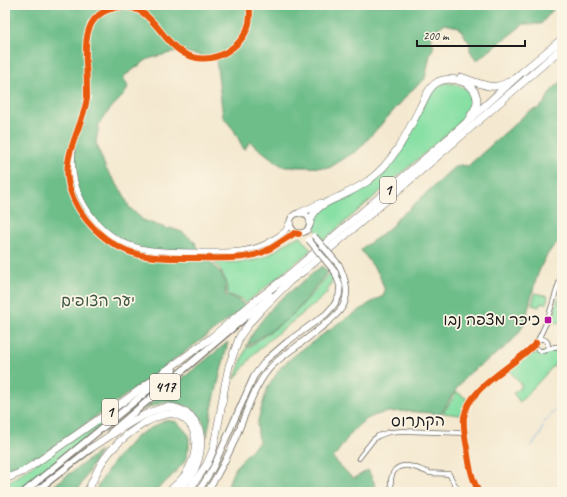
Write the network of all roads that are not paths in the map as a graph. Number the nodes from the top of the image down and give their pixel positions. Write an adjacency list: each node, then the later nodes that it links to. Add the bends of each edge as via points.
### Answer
1 (249, 5): 6 (street, via 248,27 241,39 230,50 210,58 188,56 178,50 151,20 138,10 118,7 98,16 90,25 86,40 87,98)
2 (562, 39): 4 (highway, 1)
3 (562, 48): 14 (highway, 1)
4 (521, 73): 5 (highway, via 498,87 487,86 456,75 438,77 425,89); 7 (highway, 1)
5 (412, 121): 7 (highway, via 432,86 447,79 460,81 472,90 477,104 470,117); 8 (highway, via 398,149 380,171)
6 (76, 134): 10 (street, via 72,155 73,176 84,205 107,232 130,244 142,249 167,252 246,250 273,240 285,231); 12 (street, via 68,168 69,185 75,201 90,224 111,242 127,251 167,258 231,259 261,253 294,233)
7 (449, 138): 16 (highway, 1)
8 (340, 196): 9 (highway); 11 (highway, via 316,210)
9 (300, 213): 10 (main road, via 292,217); 11 (main road, via 310,220)
10 (289, 223): 12 (main road, via 291,229)
11 (310, 226): 12 (main road, via 306,232); 33 (main road, bridge, via 314,236 339,265 346,281 347,295 337,314 277,360 268,370 250,402)
12 (300, 234): 32 (main road, bridge, via 309,240 335,272 340,286 338,296 326,314 266,360 254,376 213,468)
13 (562, 273): 15 (street)
14 (290, 281): 23 (main road, 417); 31 (highway, 1, via 240,336 229,366 213,450 208,464)
15 (544, 328): 17 (street); 18 (street)
16 (211, 338): 25 (highway, 1, via 39,461); 27 (main road, 417)
17 (546, 340): 18 (street, via 541,338); 19 (street); 20 (street, via 548,345)
18 (537, 342): 20 (street, via 537,349); 21 (street)
19 (561, 346): 20 (street)
20 (543, 350): 21 (street)
21 (524, 355): 22 (street, via 476,394 466,410)
22 (464, 433): 24 (street, הקתרוס, via 389,432 373,440); 36 (street, via 472,476)
23 (91, 448): 26 (main road, 417); 30 (highway, via 159,409 169,407 187,413 199,430 201,442 195,467)
24 (359, 458)
25 (5, 479)
26 (36, 491)
27 (24, 492)
28 (87, 492): 29 (highway, via 101,464 121,440 142,424 161,415 172,414 182,417 189,424 195,433 196,441 190,467)
29 (168, 492)
30 (177, 492)
31 (187, 492)
32 (198, 492)
33 (208, 492)
34 (393, 492): 35 (street, via 391,484 394,471 407,466 437,474 449,474)
35 (459, 492)
36 (479, 492)

